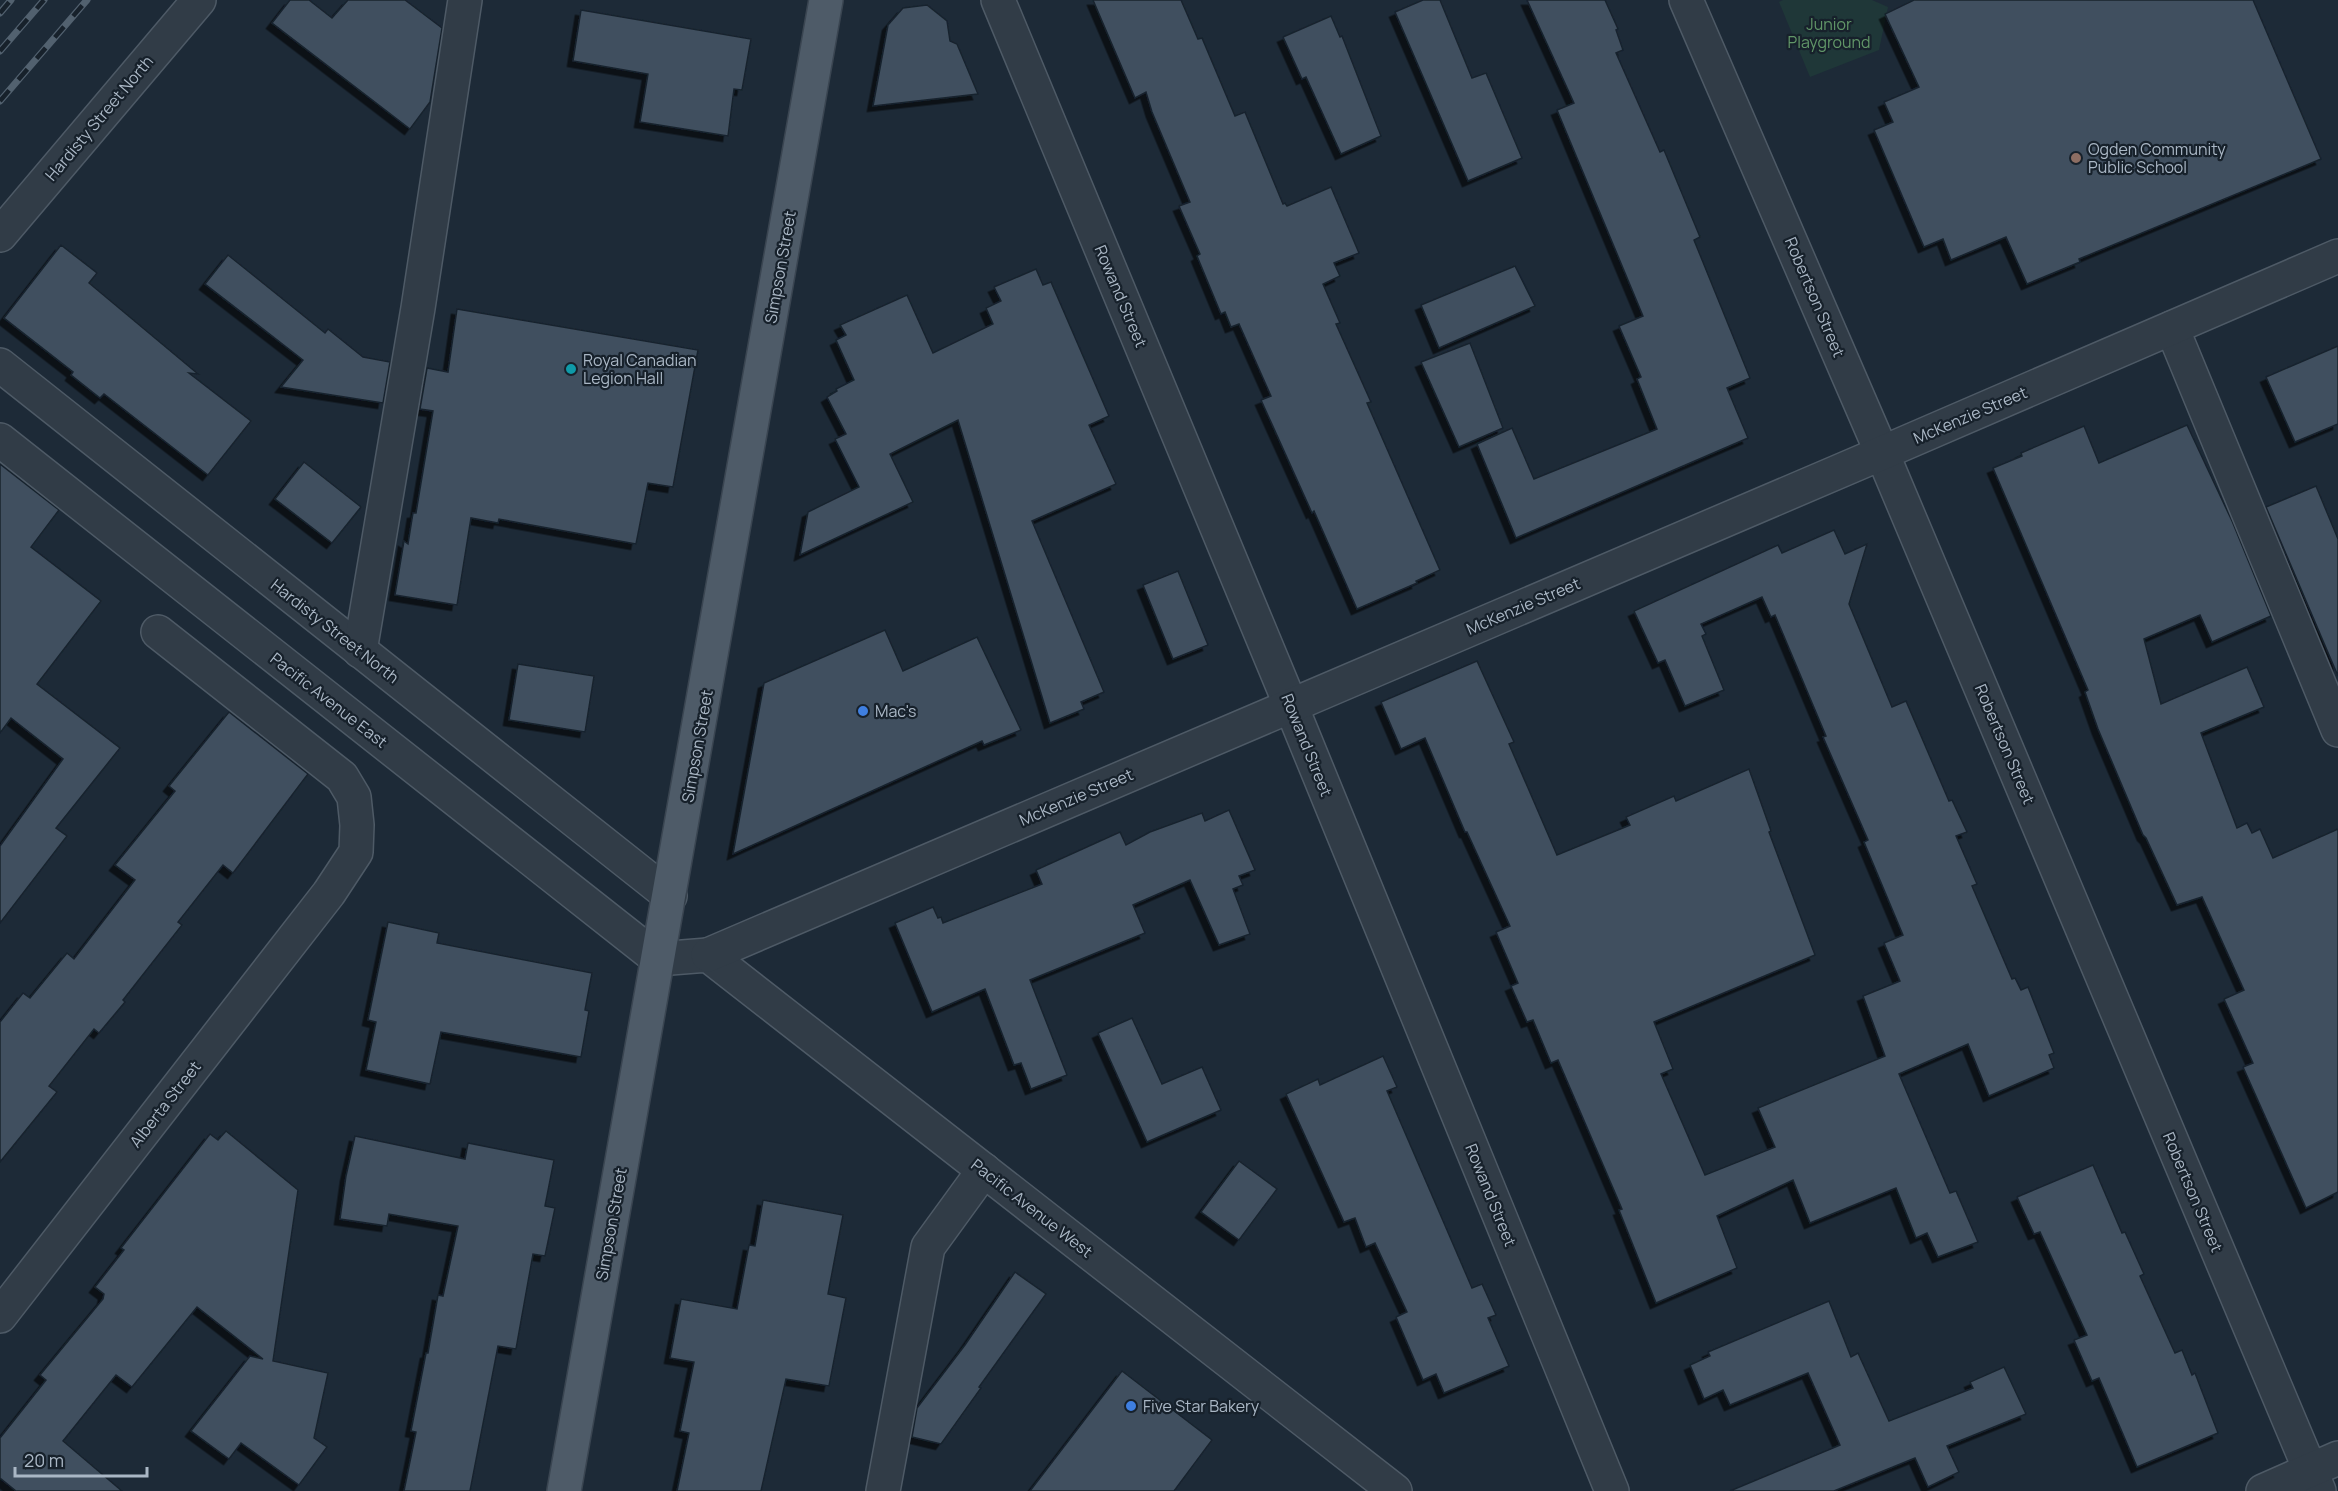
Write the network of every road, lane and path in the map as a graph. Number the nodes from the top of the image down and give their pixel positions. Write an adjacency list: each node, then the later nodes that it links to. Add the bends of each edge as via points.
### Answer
1 (199, 0): 6 (street, Hardisty Street North)
2 (465, 0): 13 (street)
3 (826, 0): 16 (main road, Simpson Street)
4 (998, 0): 14 (street, Rowand Street)
5 (1686, 0): 11 (street, Robertson Street)
6 (0, 235)
7 (2338, 256): 8 (street, McKenzie Street)
8 (2172, 328): 11 (street, McKenzie Street); 15 (street)
9 (0, 365): 13 (street, Hardisty Street North)
10 (0, 440): 18 (street, Pacific Avenue East)
11 (1882, 453): 14 (street, McKenzie Street); 21 (street, Robertson Street)
12 (158, 632): 20 (street, Alberta Street, via 342,777 354,797 356,852)
13 (360, 651): 16 (street, Hardisty Street North)
14 (1291, 706): 17 (street, McKenzie Street); 25 (street, Rowand Street)
15 (2338, 730)
16 (670, 896): 18 (main road, Simpson Street)
17 (708, 955): 18 (street); 19 (street, Pacific Avenue West)
18 (658, 959): 22 (main road, Simpson Street)
19 (984, 1170): 23 (street, via 928,1247); 24 (street, Pacific Avenue West)
20 (0, 1316)
21 (2322, 1473): 26 (street)
22 (564, 1491)
23 (883, 1491)
24 (1395, 1491)
25 (1612, 1491)
26 (2263, 1491)

